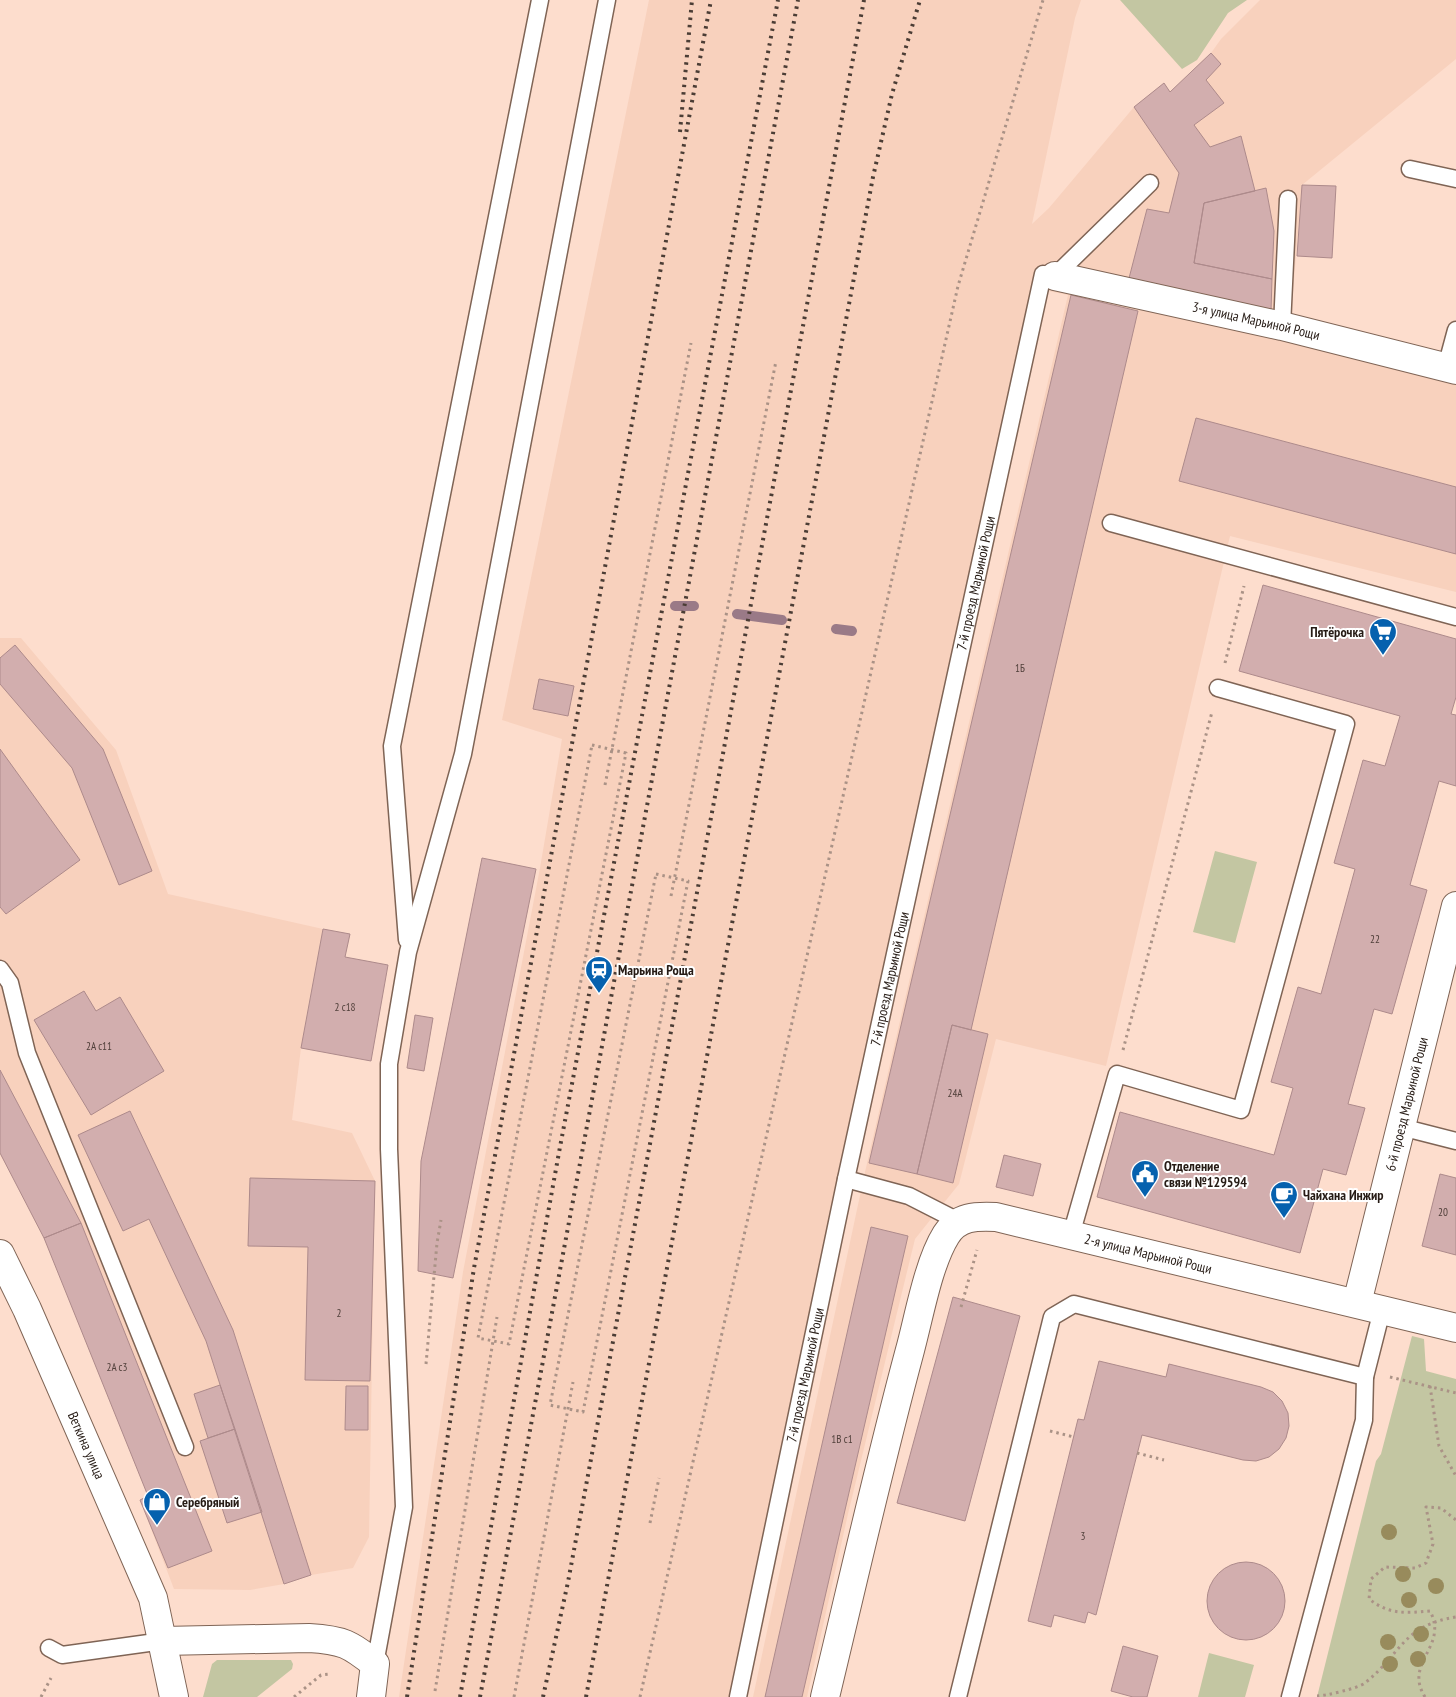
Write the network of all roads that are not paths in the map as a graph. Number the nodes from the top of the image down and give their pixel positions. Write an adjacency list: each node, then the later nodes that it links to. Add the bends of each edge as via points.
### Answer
1 (540, 0): 15 (lane, via 392,746)
2 (607, 0): 15 (lane, via 463,754)
3 (1410, 169): 4 (lane)
4 (1456, 179)
5 (1150, 184): 7 (lane)
6 (1288, 199): 8 (lane)
7 (1055, 276): 8 (street, 3-я улица Марьиной Рощи); 19 (lane, 7-й проезд Марьиной Рощи, via 1043,274)
8 (1282, 326): 10 (street, 3-я улица Марьиной Рощи)
9 (1456, 330): 10 (lane)
10 (1451, 369)
11 (1111, 523): 12 (lane)
12 (1456, 617)
13 (1218, 688): 21 (lane, via 1346,724 1241,1110 1117,1074)
14 (1456, 906): 17 (street, 6-й проезд Марьиной Рощи)
15 (408, 952): 29 (lane, via 389,1064 389,1149 404,1507)
16 (0, 969): 26 (lane, via 10,983 27,1053)
17 (1401, 1127): 18 (lane); 23 (street, 6-й проезд Марьиной Рощи)
18 (1456, 1141)
19 (846, 1179): 20 (lane, via 909,1196); 32 (lane, 7-й проезд Марьиной Рощи)
20 (958, 1221): 21 (street, 2-я улица Марьиной Рощи, via 978,1216 996,1217); 33 (street, via 946,1235 935,1259 894,1411)
21 (1071, 1236): 23 (street, 2-я улица Марьиной Рощи)
22 (0, 1254): 27 (street, Веткина улица, via 153,1598)
23 (1370, 1306): 24 (street, 2-я улица Марьиной Рощи); 25 (lane)
24 (1456, 1328)
25 (1365, 1377): 34 (lane, via 1074,1304 1052,1317); 35 (lane, via 1364,1420)
26 (185, 1447)
27 (164, 1641): 28 (lane, via 62,1655); 29 (street, via 331,1639 350,1644); 30 (street, Веткина улица)
28 (49, 1648)
29 (375, 1664): 31 (street)
30 (174, 1697)
31 (371, 1697)
32 (738, 1697)
33 (826, 1697)
34 (958, 1697)
35 (1290, 1697)

